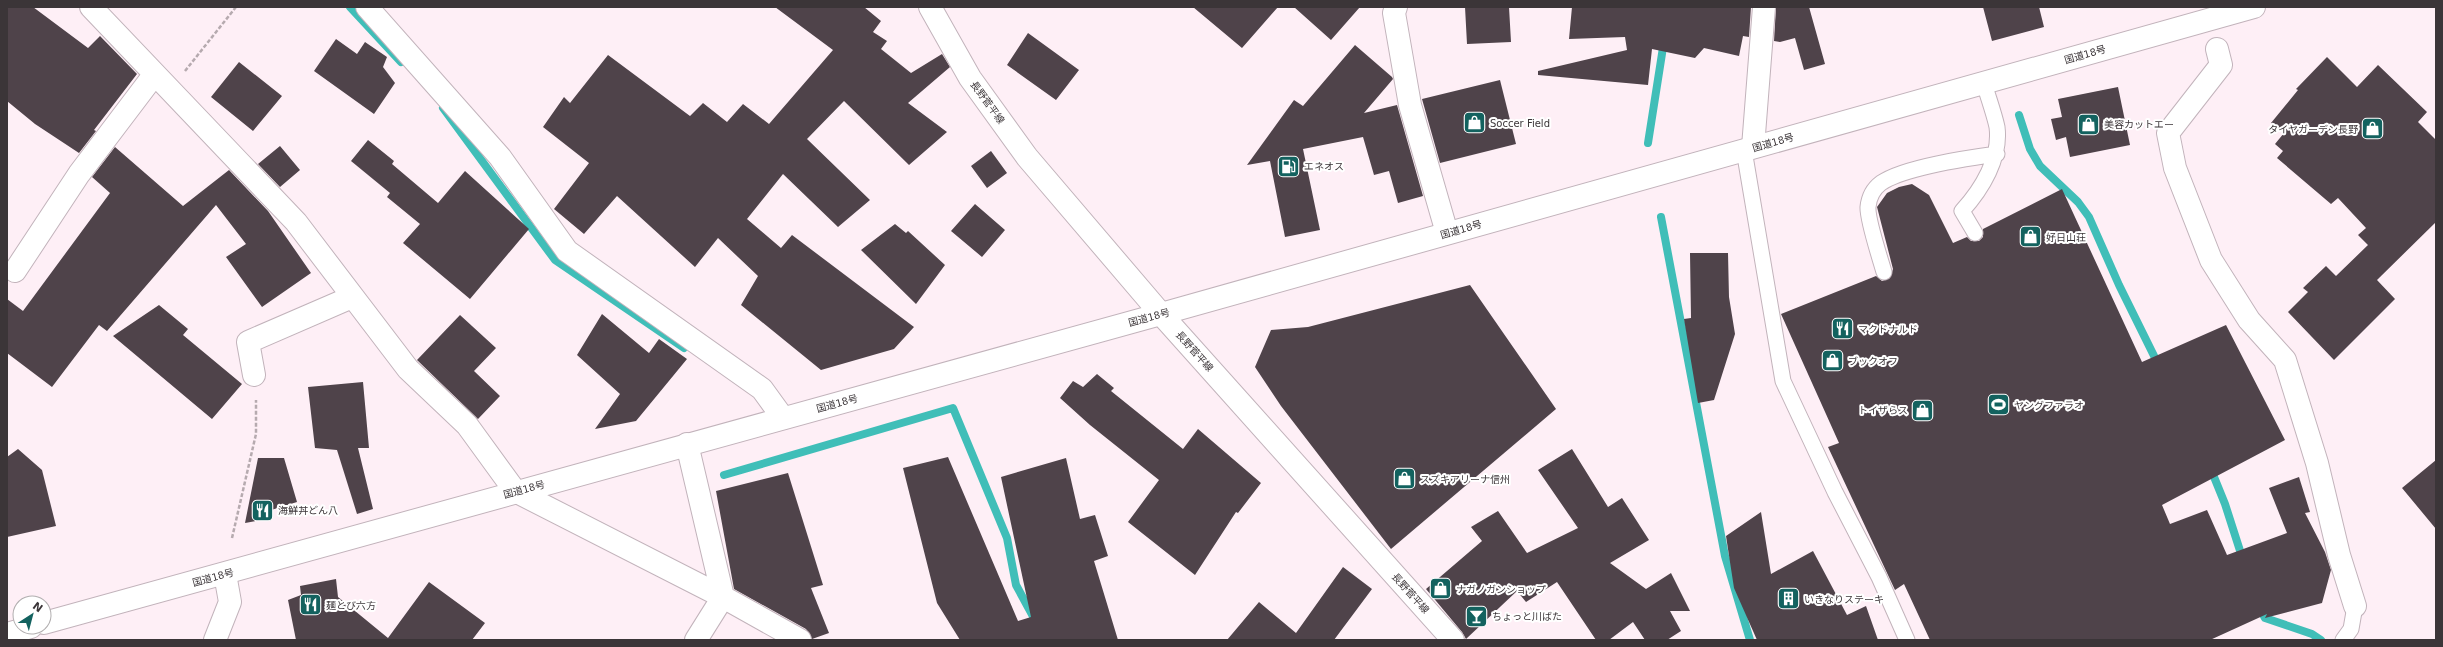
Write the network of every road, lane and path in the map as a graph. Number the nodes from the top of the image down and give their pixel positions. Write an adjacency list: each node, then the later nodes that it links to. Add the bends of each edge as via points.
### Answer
1 (236, 7): 11 (path)
2 (367, 7): 21 (main road, via 500,157 567,251 762,389)
3 (930, 7): 19 (main road, 長野菅平線, via 970,78 1027,157)
4 (1764, 7): 12 (main road)
5 (2250, 7): 10 (main road, 国道18号)
6 (1393, 9): 14 (main road, via 1410,105)
7 (99, 10): 9 (main road)
8 (2217, 49): 27 (main road, via 2221,65 2168,133 2175,168 2211,260 2249,320 2285,360 2317,463)
9 (154, 75): 11 (main road); 16 (main road, via 79,174)
10 (1984, 83): 12 (main road, 国道18号); 13 (lane, via 1997,128)
11 (169, 91): 18 (main road, via 296,222)
12 (1748, 149): 14 (main road, 国道18号); 33 (lane, via 1783,381)
13 (1997, 154): 15 (lane, via 1975,197 1962,211); 17 (lane, via 1927,167 1896,176 1881,184 1871,194 1868,208)
14 (1447, 233): 19 (main road, 国道18号)
15 (1975, 233)
16 (15, 270)
17 (1884, 272)
18 (352, 296): 20 (main road, via 248,342); 23 (main road, via 408,369 467,425)
19 (1161, 314): 21 (main road, 国道18号); 32 (main road, 長野菅平線)
20 (254, 375): 24 (path, via 258,419 256,434)
21 (783, 418): 22 (main road, 国道18号)
22 (687, 444): 23 (main road, 国道18号); 26 (main road)
23 (515, 491): 25 (main road, 国道18号); 26 (main road)
24 (232, 538)
25 (225, 574): 28 (main road, 国道18号); 29 (main road, via 230,602)
26 (722, 597): 30 (main road); 31 (main road)
27 (2355, 606): 34 (lane, via 2351,629)
28 (52, 621)
29 (215, 640)
30 (696, 640)
31 (800, 640)
32 (1453, 640)
33 (1908, 640)
34 (2343, 640)

